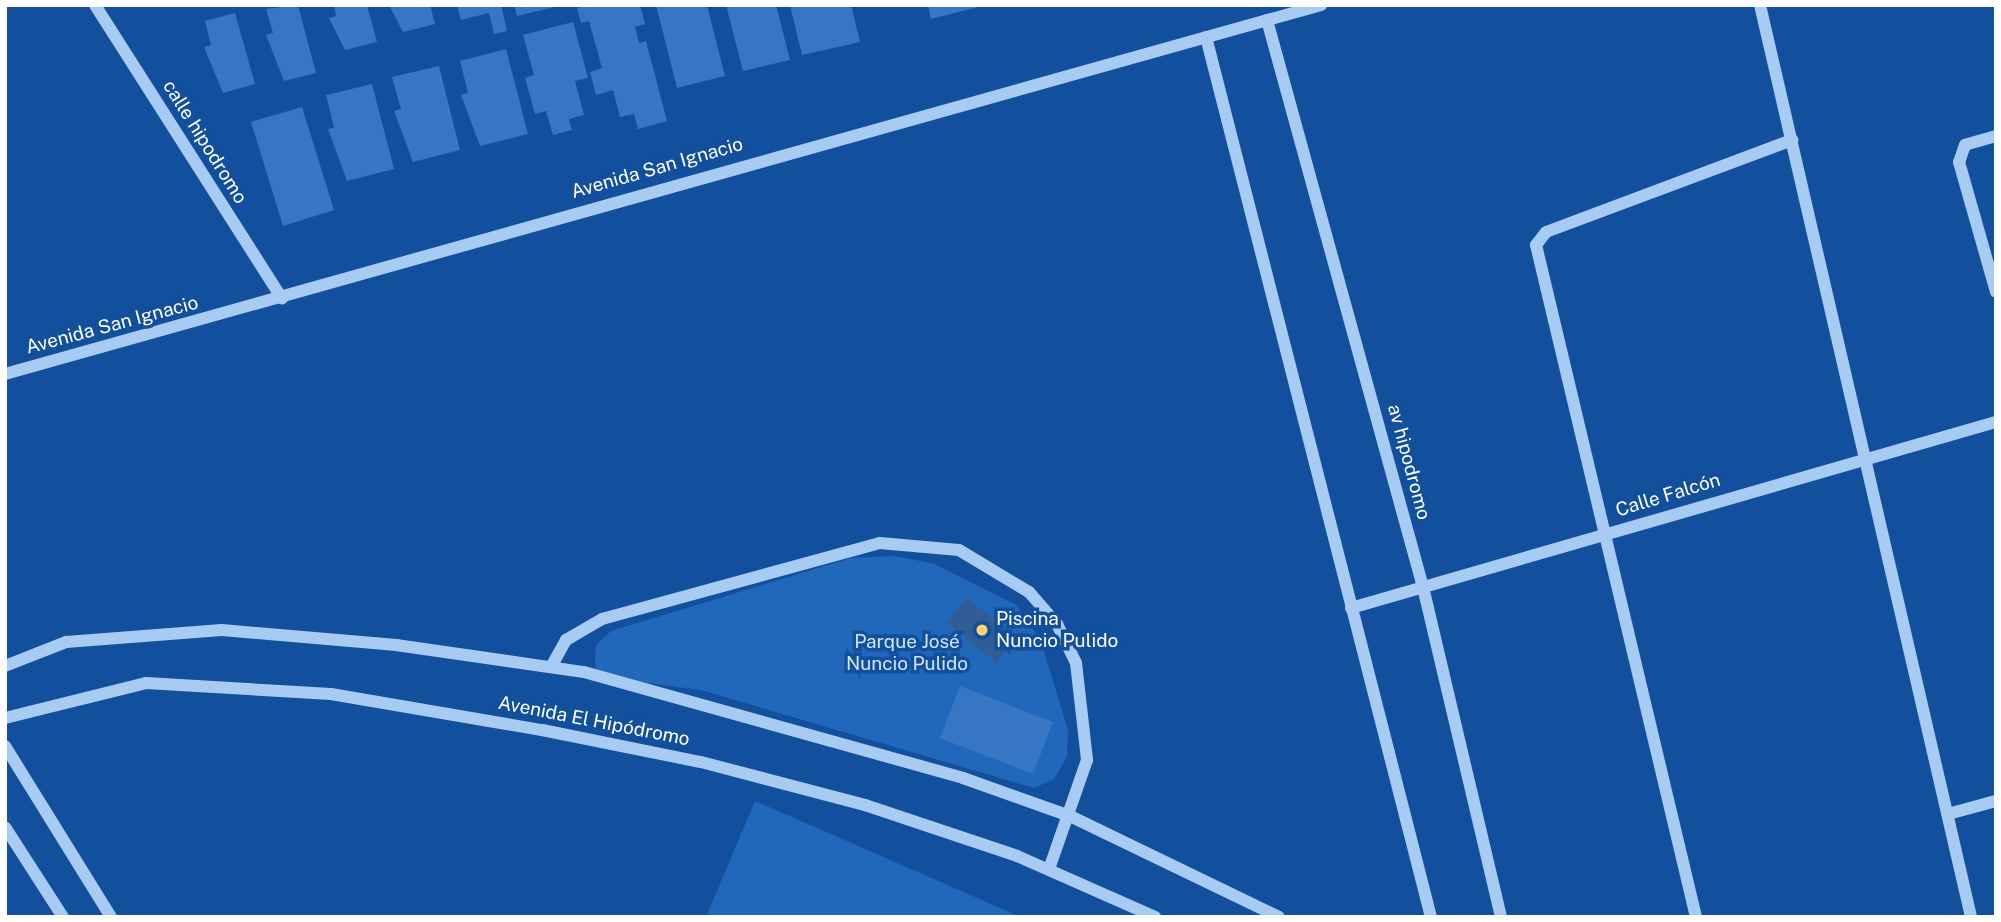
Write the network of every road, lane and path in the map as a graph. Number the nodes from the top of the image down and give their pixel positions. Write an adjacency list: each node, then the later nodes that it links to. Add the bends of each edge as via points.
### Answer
1 (95, 5): 9 (street, calle hipodromo)
2 (1321, 5): 4 (street, Avenida San Ignacio)
3 (1760, 5): 7 (street)
4 (1267, 20): 5 (street, Avenida San Ignacio); 14 (street, av hipodromo)
5 (1206, 37): 9 (street, Avenida San Ignacio, via 717,170); 15 (street)
6 (1996, 136): 8 (street, via 1965,145 1959,162)
7 (1792, 140): 12 (street); 13 (street, via 1546,232 1536,244)
8 (1996, 292)
9 (282, 299): 10 (street, Avenida San Ignacio)
10 (5, 374)
11 (1996, 422): 12 (street, Calle Falcón)
12 (1867, 455): 13 (street, Calle Falcón); 21 (street)
13 (1602, 535): 14 (street, Calle Falcón); 31 (street)
14 (1423, 587): 15 (street, Calle Falcón); 30 (street, av hipodromo)
15 (1351, 608): 29 (street)
16 (5, 666): 17 (street, via 66,642 222,630)
17 (551, 667): 22 (street, via 697,700); 22 (street, via 566,639 602,619 880,543 959,550 1030,592 1071,653 1088,733 1084,779)
18 (5, 718): 24 (street, Avenida El Hipódromo, via 146,683 331,694 701,762 865,805)
19 (5, 746): 26 (street)
20 (1996, 801): 21 (street)
21 (1948, 814): 32 (street)
22 (1070, 816): 24 (street); 28 (street)
23 (5, 827): 25 (street)
24 (1049, 869): 27 (street, Avenida El Hipódromo)
25 (63, 917)
26 (111, 917)
27 (1155, 917)
28 (1279, 917)
29 (1431, 917)
30 (1501, 917)
31 (1696, 917)
32 (1971, 917)

